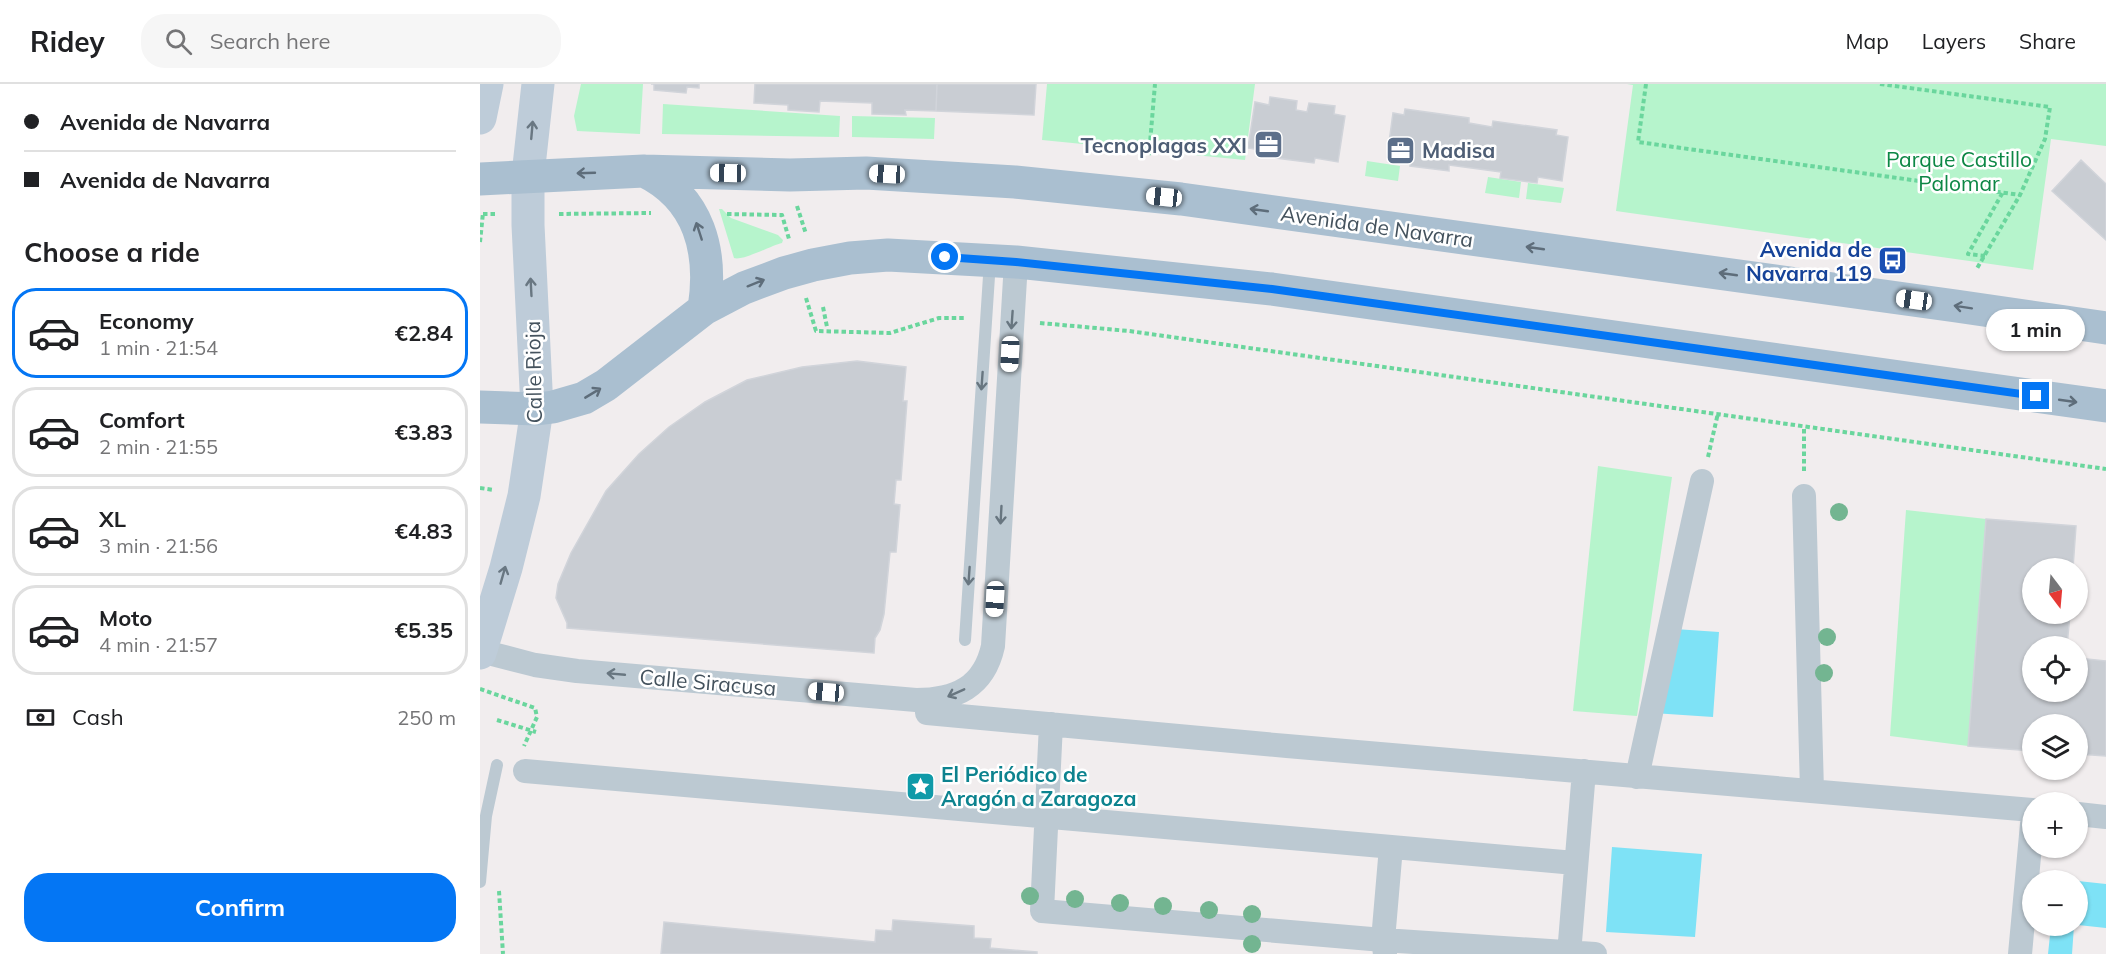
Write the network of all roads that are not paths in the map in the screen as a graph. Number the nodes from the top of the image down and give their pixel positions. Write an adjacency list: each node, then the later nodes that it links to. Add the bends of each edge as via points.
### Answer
1 (487, 84): 3 (main road)
2 (538, 84): 5 (main road, Calle Rioja, one-way to 2)
3 (480, 118)
4 (644, 171): 5 (main road, Avenida de Navarra, one-way to 5); 8 (main road, one-way to 4, via 707,264 695,220 670,186); 9 (main road, Avenida de Navarra, one-way to 4, via 1181,199 1015,182 866,173)
5 (528, 175): 6 (main road, Avenida de Navarra); 12 (main road, Calle Rioja, one-way to 5)
6 (480, 179)
7 (1004, 261): 8 (main road, one-way to 7, via 763,280 850,258 888,255); 10 (main road, one-way to 10, via 1272,289); 16 (lane, one-way to 16); 17 (street, Calle Siracusa, one-way to 17, via 993,646 989,662 970,686 952,696 916,700 577,671)
8 (704, 309): 12 (main road, one-way to 8, via 570,403 596,392)
9 (2106, 328)
10 (2106, 406)
11 (480, 407): 12 (main road)
12 (537, 409): 15 (main road, Calle Rioja, one-way to 12, via 524,496)
13 (1702, 481): 23 (street)
14 (1804, 496): 24 (street)
15 (486, 617): 17 (main road, Calle Rioja)
16 (965, 640)
17 (480, 652)
18 (927, 712): 19 (street)
19 (1051, 724): 22 (street); 27 (street)
20 (524, 760): 27 (street)
21 (497, 765): 32 (lane, via 486,816)
22 (1584, 771): 23 (street); 31 (street)
23 (1638, 777): 24 (street)
24 (1812, 791): 25 (street)
25 (2022, 809)
26 (2088, 815): 28 (street)
27 (1046, 817): 29 (street); 33 (street, via 1042,911)
28 (2106, 817)
29 (1391, 847): 31 (street); 33 (street)
30 (2029, 858): 36 (street)
31 (1575, 863): 34 (street)
32 (480, 877)
33 (1384, 947): 34 (street)
34 (1569, 953): 35 (street)
35 (1595, 954)
36 (2020, 954)

